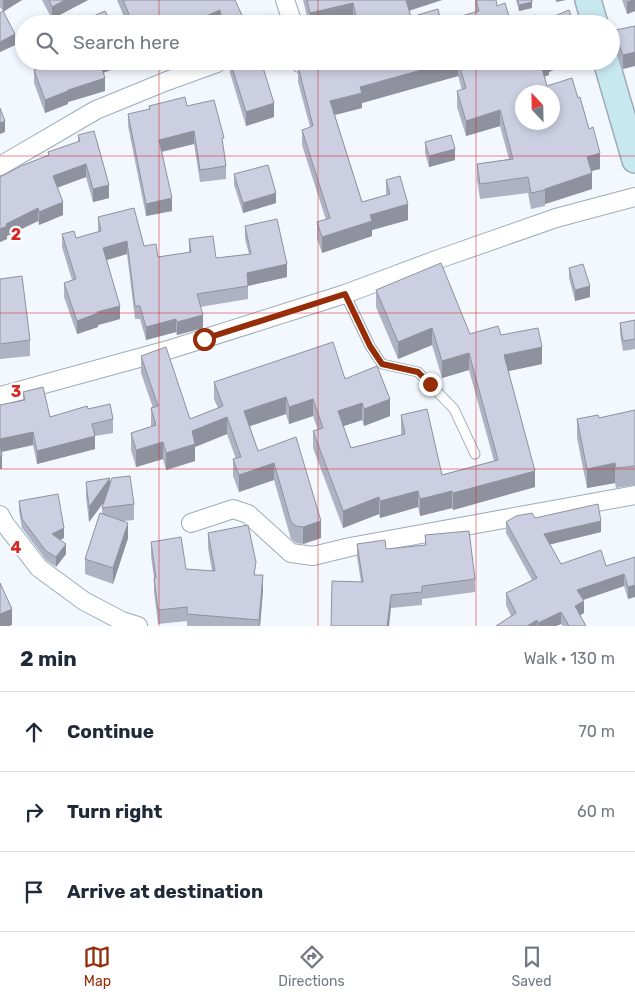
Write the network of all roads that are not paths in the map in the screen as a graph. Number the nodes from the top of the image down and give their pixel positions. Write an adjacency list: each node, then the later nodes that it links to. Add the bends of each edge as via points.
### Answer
1 (285, 0): 3 (street)
2 (588, 0): 4 (street)
3 (290, 15)
4 (592, 15)
5 (198, 70): 8 (street, via 96,110)
6 (609, 70): 7 (street)
7 (635, 160)
8 (0, 166)
9 (635, 197): 10 (street, via 556,218)
10 (345, 294): 11 (street, via 168,350); 12 (lane, via 382,364 418,372 454,410)
11 (0, 396)
12 (475, 454)
13 (635, 495): 15 (street, via 313,556 291,554 248,514 233,509)
14 (0, 515): 16 (street, via 39,568 84,601)
15 (191, 523)
16 (138, 626)

